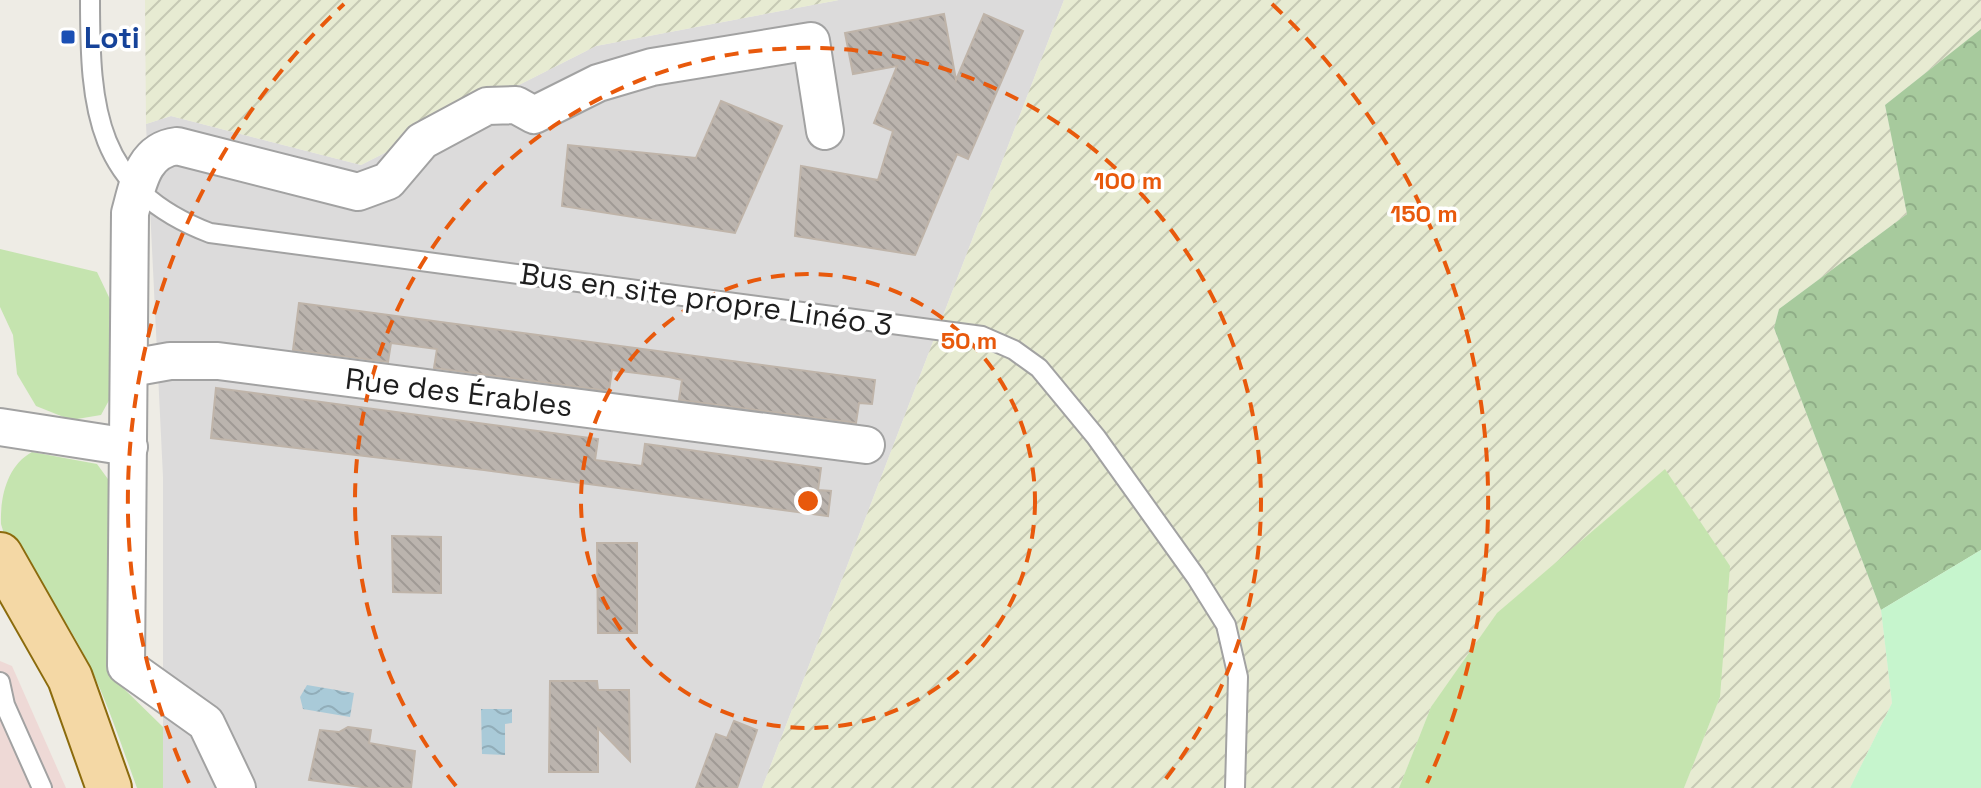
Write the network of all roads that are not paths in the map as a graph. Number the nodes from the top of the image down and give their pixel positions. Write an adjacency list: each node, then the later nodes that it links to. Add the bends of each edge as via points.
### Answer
1 (90, 0): 3 (lane, Bus en site propre Linéo 3, via 97,117 117,166)
2 (825, 131): 3 (street, via 811,41 652,67 598,83 534,115 516,105 487,106 422,141 388,181 358,192 177,146 156,153 143,168)
3 (137, 188): 4 (street, via 130,213); 15 (lane, Bus en site propre Linéo 3, via 185,224 210,233 982,336 1014,350 1039,368 1096,437 1226,625 1238,677)
4 (131, 368): 6 (street, Rue des Érables, via 218,361); 7 (street)
5 (0, 427): 7 (street)
6 (866, 445)
7 (129, 447): 14 (street, via 126,666 206,723)
8 (0, 555): 9 (main road)
9 (17, 609): 13 (main road, via 70,678)
10 (0, 682): 11 (lane)
11 (3, 704): 12 (lane)
12 (37, 785)
13 (109, 788)
14 (237, 788)
15 (1235, 788)

